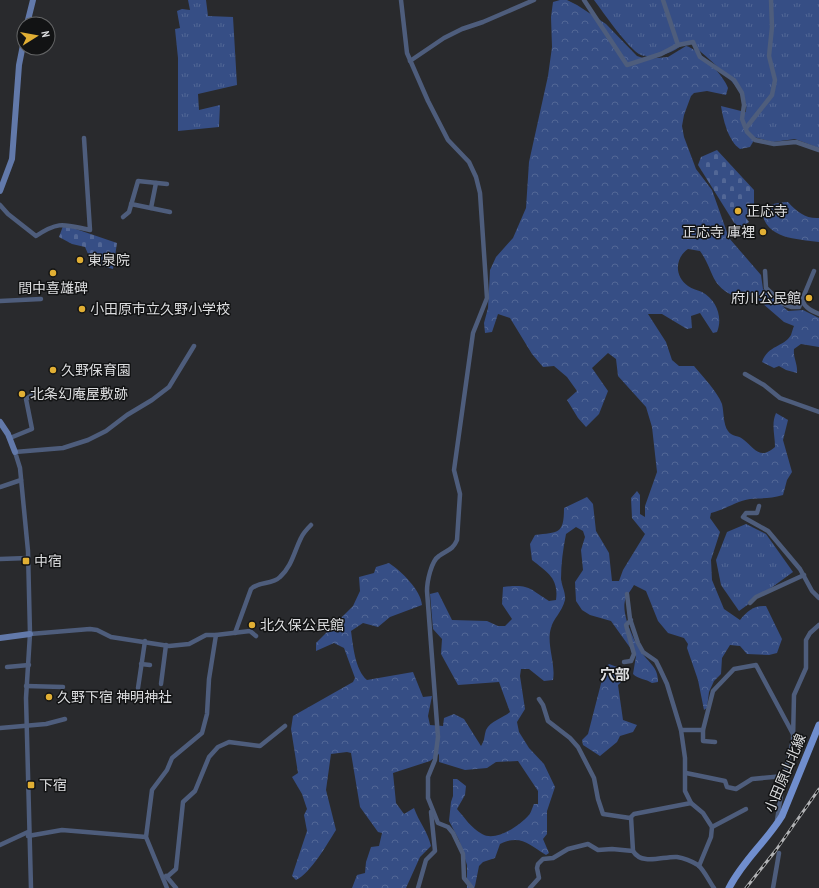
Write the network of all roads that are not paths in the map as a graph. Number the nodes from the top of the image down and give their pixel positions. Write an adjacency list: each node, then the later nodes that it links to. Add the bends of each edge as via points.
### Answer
1 (34, 0): 7 (street)
2 (401, 0): 10 (street, via 406,52)
3 (534, 0): 10 (street, via 462,29)
4 (584, 0): 8 (street, via 626,65 661,54)
5 (663, 0): 8 (street)
6 (772, 0): 11 (street, via 769,56 775,80 774,89)
7 (29, 16)
8 (678, 45): 11 (street, via 694,42 700,57 734,80 742,93 742,119)
9 (21, 56): 16 (street, via 12,159)
10 (410, 61): 76 (street, via 448,140 468,162 476,177 480,192 488,287 486,303 473,333 454,470 460,494 457,540 454,546 438,556 427,582 428,628 438,738 435,760 428,777 428,798)
11 (746, 128): 13 (street, via 755,140 774,144 796,142)
12 (84, 138): 18 (street, via 90,230 63,224 36,236)
13 (819, 150)
14 (156, 183): 15 (street); 17 (street, via 138,181); 19 (street)
15 (167, 184)
16 (0, 191)
17 (131, 204): 19 (street); 21 (street, via 129,212)
18 (0, 205)
19 (151, 208): 20 (street)
20 (170, 212)
21 (123, 217)
22 (815, 270): 25 (street)
23 (765, 271): 25 (street, via 766,288 783,304 790,308 799,307)
24 (41, 299): 26 (street)
25 (802, 300): 27 (street, via 804,305)
26 (0, 301)
27 (819, 314)
28 (194, 346): 34 (street, via 166,390 100,434 63,448)
29 (744, 374): 31 (street, via 780,398)
30 (37, 392): 33 (street, via 26,399 32,429)
31 (819, 412)
32 (0, 422): 33 (street)
33 (10, 438): 34 (street)
34 (15, 452): 35 (street)
35 (21, 480): 36 (street); 39 (street)
36 (0, 487)
37 (759, 506): 41 (street, via 757,513 746,513 743,517 768,531)
38 (311, 525): 47 (street, via 301,537 291,563 281,577 271,583 254,586)
39 (28, 558): 40 (street); 48 (street)
40 (0, 559)
41 (804, 575): 43 (street, via 812,591); 44 (street, via 756,597)
42 (627, 594): 45 (street)
43 (819, 598)
44 (750, 603)
45 (631, 620): 54 (street, via 626,625 634,654 631,662); 69 (street, via 643,652 656,661 667,684)
46 (819, 625): 71 (street, via 806,640 806,668 794,695)
47 (235, 633): 49 (street); 50 (street, via 250,632)
48 (30, 634): 51 (street); 52 (street, via 90,629 111,637); 56 (street)
49 (216, 635): 53 (street, via 206,635 189,644); 82 (street, via 207,714 202,733 172,758 167,770 152,790)
50 (256, 636)
51 (0, 638)
52 (145, 641): 53 (street); 55 (street)
53 (166, 645): 59 (street)
54 (624, 662)
55 (141, 664): 57 (street); 62 (street)
56 (28, 665): 58 (street); 60 (street)
57 (150, 665)
58 (7, 667)
59 (161, 684)
60 (26, 686): 61 (street); 66 (street)
61 (63, 687)
62 (138, 688)
63 (539, 699): 78 (street, via 548,722 578,747 594,778 603,814)
64 (65, 719): 66 (street)
65 (819, 725): 79 (main road, 小田原山北線)
66 (27, 726): 68 (street); 81 (street)
67 (285, 726): 87 (street, via 260,746 229,742 218,747 209,757 195,792 183,802 176,869)
68 (0, 728)
69 (681, 730): 70 (street); 73 (street)
70 (703, 730): 71 (street, via 713,691 734,669 756,665); 72 (street, via 703,741)
71 (794, 735): 74 (street)
72 (715, 742)
73 (686, 773): 74 (street, via 725,781 727,787 732,789 752,779); 75 (street, via 685,791)
74 (784, 776): 79 (street)
75 (691, 804): 78 (street, via 634,814); 80 (street, via 703,813)
76 (431, 808): 91 (street, via 435,851 424,864); 92 (street, via 438,823 450,829 456,839 463,854 464,878)
77 (746, 809): 80 (street)
78 (630, 818): 84 (street)
79 (776, 825): 95 (main road, 小田原山北線, via 749,856)
80 (712, 827): 86 (street, via 711,837)
81 (28, 834): 82 (street, via 62,830); 83 (street); 88 (street)
82 (146, 837): 87 (street)
83 (0, 845)
84 (633, 851): 86 (street, via 636,856 645,859 677,857); 93 (street, via 612,848 598,850 588,844 568,849 538,864 539,878)
85 (779, 853): 96 (street)
86 (699, 866): 94 (street)
87 (166, 876): 89 (street); 90 (street)
88 (31, 888)
89 (167, 888)
90 (176, 888)
91 (418, 888)
92 (472, 888)
93 (530, 888)
94 (714, 888)
95 (729, 888)
96 (773, 888)

